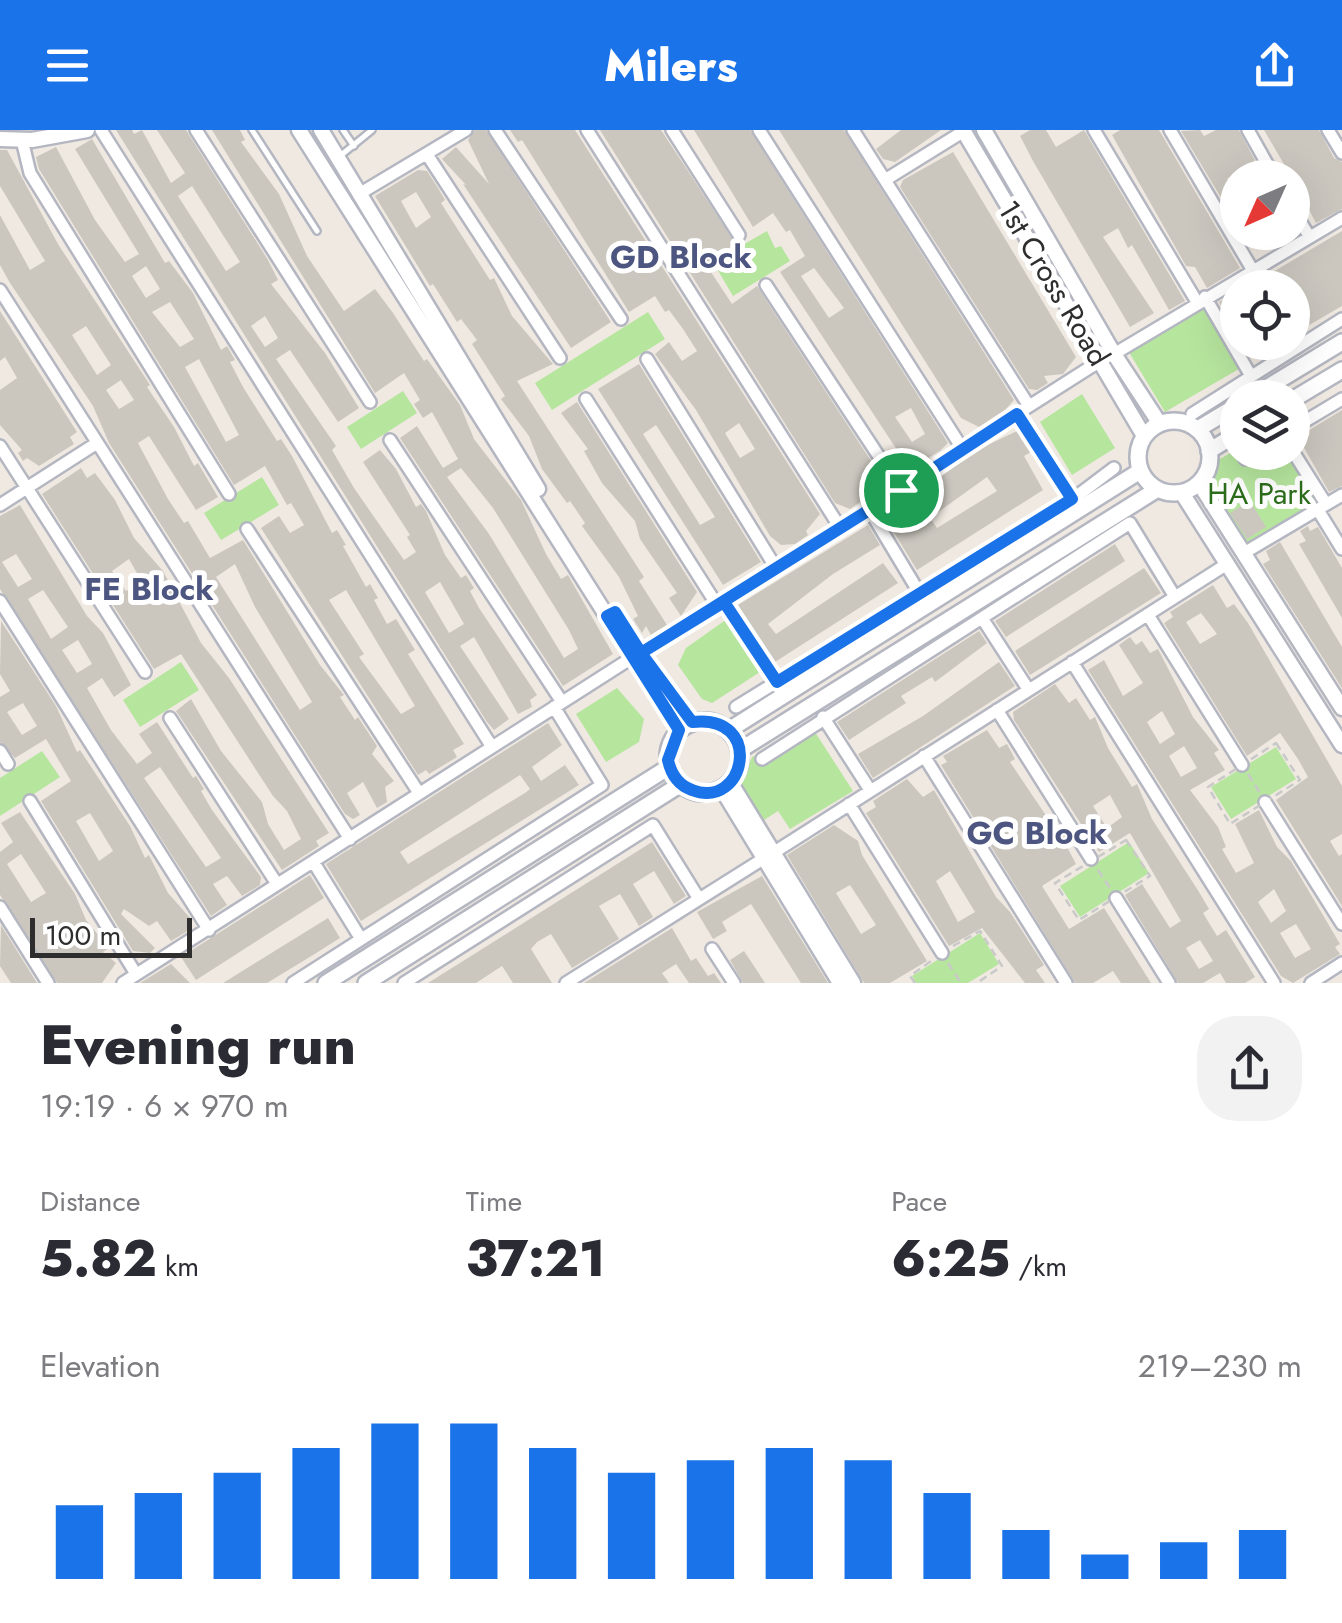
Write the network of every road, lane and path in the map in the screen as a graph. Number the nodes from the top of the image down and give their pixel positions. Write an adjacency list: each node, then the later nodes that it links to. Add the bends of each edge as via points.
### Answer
1 (86, 130): 22 (street)
2 (101, 130): 113 (street)
3 (196, 130): 57 (street)
4 (252, 130): 34 (lane)
5 (299, 130): 24 (street)
6 (343, 130): 23 (lane)
7 (372, 130): 23 (lane)
8 (466, 130): 26 (street)
9 (496, 130): 45 (street)
10 (586, 130): 85 (street)
11 (672, 130): 35 (street)
12 (760, 130): 69 (street)
13 (853, 130): 31 (street)
14 (964, 130): 30 (street, 1st Cross Road); 31 (street)
15 (984, 130): 29 (street, 1st Cross Road)
16 (1094, 130): 42 (street)
17 (1170, 130): 39 (street)
18 (1248, 130): 28 (street)
19 (1328, 130): 25 (street)
20 (323, 134): 24 (street); 27 (street)
21 (0, 139): 22 (street)
22 (22, 140): 79 (street, via 30,173)
23 (354, 146): 27 (lane)
24 (311, 148): 38 (street)
25 (1342, 153)
26 (428, 156): 32 (street); 49 (street)
27 (337, 158): 32 (street)
28 (1265, 160)
29 (1003, 162): 30 (street); 43 (street, 1st Cross Road)
30 (987, 170): 44 (street, 1st Cross Road)
31 (885, 180): 58 (street)
32 (359, 194): 38 (street)
33 (1342, 218): 36 (street)
34 (317, 231)
35 (740, 235)
36 (1310, 235)
37 (1284, 250): 39 (street)
38 (384, 251): 99 (street)
39 (1252, 268): 42 (street)
40 (766, 286): 76 (street)
41 (0, 290): 66 (street)
42 (1201, 299): 48 (street); 52 (street)
43 (1082, 300): 44 (street); 48 (street, 1st Cross Road)
44 (1069, 308): 48 (street, 1st Cross Road)
45 (621, 319)
46 (1342, 320): 52 (street)
47 (1342, 342): 53 (main road)
48 (1107, 357): 58 (street); 63 (street, 1st Cross Road); 64 (street, 1st Cross Road)
49 (560, 358)
50 (647, 359): 90 (street)
51 (1342, 370): 54 (main road)
52 (1252, 376): 62 (street)
53 (1280, 380)
54 (1310, 389)
55 (586, 399): 95 (street)
56 (1342, 399): 61 (street)
57 (370, 402)
58 (1029, 406): 60 (street)
59 (1220, 412): 62 (main road)
60 (1017, 414): 69 (street); 81 (street)
61 (1310, 418)
62 (1195, 421): 63 (main road); 70 (main road)
63 (1160, 424): 64 (main road)
64 (1144, 436): 73 (main road)
65 (390, 440): 104 (street)
66 (97, 443): 75 (street); 128 (street)
67 (1220, 444): 70 (main road)
68 (0, 446): 75 (street)
69 (962, 448): 76 (street)
70 (1209, 451): 74 (main road)
71 (1114, 468): 81 (street)
72 (1303, 470): 83 (street)
73 (1140, 471): 77 (main road); 111 (main road)
74 (1199, 484): 78 (main road); 88 (street)
75 (27, 488): 82 (street); 101 (street)
76 (901, 490): 84 (street)
77 (1156, 490): 78 (main road); 114 (main road)
78 (1182, 493): 89 (street)
79 (228, 494)
80 (1342, 495): 83 (street)
81 (1072, 499): 91 (street)
82 (0, 506)
83 (1322, 507): 87 (street); 88 (street)
84 (870, 511): 85 (street); 91 (street)
85 (841, 529): 90 (street)
86 (247, 530): 124 (street)
87 (1342, 550)
88 (1244, 553): 93 (street)
89 (1227, 564): 92 (street); 96 (street)
90 (776, 568): 95 (street)
91 (920, 594): 102 (street)
92 (1175, 597): 97 (street); 98 (street, via 1130,523)
93 (1272, 598): 96 (street); 106 (street)
94 (0, 601): 138 (street)
95 (721, 603): 99 (street); 102 (street)
96 (1255, 608): 112 (street)
97 (1148, 615): 100 (street); 119 (street)
98 (982, 618): 103 (street); 108 (street)
99 (637, 655): 104 (street); 110 (street)
100 (1072, 662): 103 (street); 160 (street)
101 (144, 672)
102 (777, 682): 105 (street)
103 (1028, 689): 107 (street)
104 (558, 705): 113 (street); 139 (street, via 602,784)
105 (736, 707)
106 (1342, 708)
107 (998, 710): 116 (street); 130 (street)
108 (823, 717): 117 (street); 123 (street)
109 (170, 718): 132 (street)
110 (686, 726): 111 (main road, via 708,720); 120 (main road, via 669,747)
111 (730, 730): 114 (main road)
112 (1342, 746)
113 (492, 747): 124 (street)
114 (740, 750): 122 (main road)
115 (0, 751): 118 (street)
116 (924, 756): 123 (street); 158 (street)
117 (762, 759)
118 (8, 764)
119 (1242, 765): 126 (path); 126 (path, via 1208,787 1230,824); 126 (path, via 1276,743 1300,780)
120 (670, 766): 121 (main road); 148 (main road)
121 (681, 784): 122 (main road, via 700,793); 149 (main road)
122 (726, 785): 129 (street)
123 (870, 790): 127 (street)
124 (418, 793): 128 (street)
125 (30, 802): 143 (street)
126 (1265, 802): 137 (street)
127 (849, 804): 129 (street); 141 (street)
128 (350, 839): 131 (street)
129 (768, 856): 134 (street); 135 (street)
130 (1092, 859): 133 (path); 133 (path, via 1126,840 1150,876); 133 (path, via 1056,883 1078,920)
131 (314, 863): 132 (street); 139 (street)
132 (277, 884): 138 (street)
133 (1116, 898): 159 (street)
134 (699, 899): 150 (street, via 653,825); 151 (street)
135 (797, 903): 153 (street); 154 (street)
136 (0, 907): 145 (street)
137 (1342, 924)
138 (210, 930): 143 (street)
139 (361, 939): 147 (street)
140 (712, 948): 152 (street)
141 (942, 953): 155 (path, via 910,976); 156 (path); 157 (path, via 980,931 1002,966)
142 (1342, 963): 144 (street)
143 (136, 974): 146 (street)
144 (1320, 981)
145 (48, 983)
146 (123, 983)
147 (292, 983)
148 (326, 983)
149 (366, 983)
150 (404, 983)
151 (566, 983)
152 (734, 983)
153 (840, 983)
154 (854, 983)
155 (915, 983)
156 (961, 983)
157 (976, 983)
158 (1066, 983)
159 (1169, 983)
160 (1274, 983)

